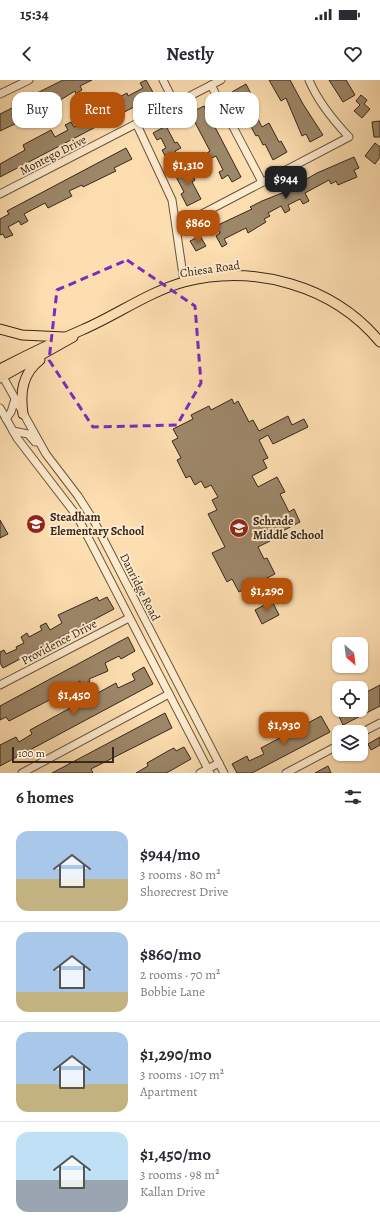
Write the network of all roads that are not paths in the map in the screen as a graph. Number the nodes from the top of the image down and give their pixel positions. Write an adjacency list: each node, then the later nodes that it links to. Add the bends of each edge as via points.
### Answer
1 (29, 80): 8 (street)
2 (163, 80): 6 (street)
3 (221, 80): 5 (street, Montego Drive)
4 (309, 80): 11 (street, via 324,107 350,137)
5 (211, 85): 7 (street, Montego Drive); 11 (street)
6 (169, 92)
7 (197, 92)
8 (0, 94)
9 (133, 127): 12 (street, Montego Drive)
10 (138, 128): 13 (street, via 172,200)
11 (262, 182): 13 (street)
12 (0, 194)
13 (177, 227): 14 (street)
14 (184, 282): 16 (main road, Chiesa Road, via 134,303); 18 (main road, Chiesa Road, via 238,275 257,276 291,284 334,303 365,325)
15 (0, 329): 17 (main road, via 22,335)
16 (82, 330): 17 (main road, Chiesa Road); 19 (main road, Chiesa Road)
17 (64, 337): 20 (main road, Chiesa Road)
18 (380, 342)
19 (54, 349): 20 (main road, Chiesa Road); 23 (main road, via 35,364 26,378 21,396)
20 (1, 374): 21 (street, Danridge Road)
21 (15, 399): 23 (street, Danridge Road); 24 (street)
22 (0, 408): 24 (street, Danridge Road)
23 (23, 414): 26 (street, Danridge Road)
24 (6, 418): 25 (street, Danridge Road)
25 (13, 431): 26 (street, via 28,434); 27 (street, Danridge Road, via 77,516)
26 (46, 454): 33 (street, Danridge Road, via 94,521)
27 (129, 618): 28 (street, Providence Drive); 29 (street, Danridge Road)
28 (0, 685)
29 (169, 694): 34 (street, Danridge Road); 36 (street)
30 (380, 723): 31 (street)
31 (368, 729)
32 (332, 749): 35 (street)
33 (219, 763): 34 (street); 38 (street, Danridge Road)
34 (209, 771): 37 (street)
35 (290, 772)
36 (22, 773)
37 (200, 773)
38 (224, 773)

